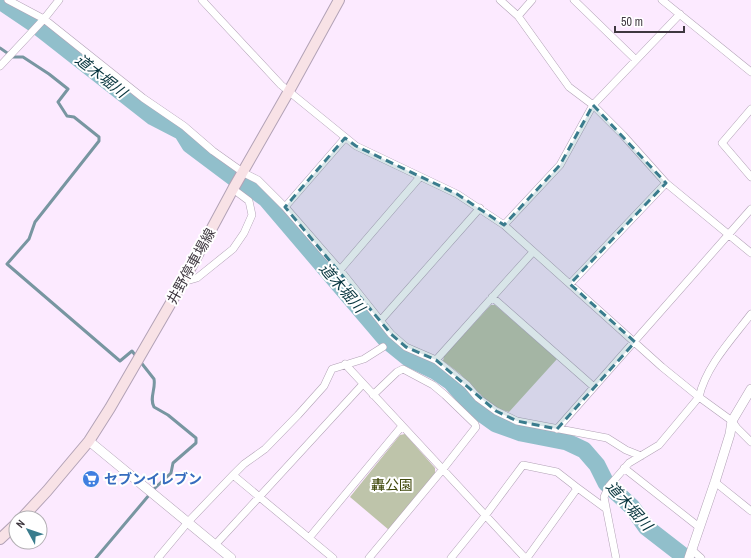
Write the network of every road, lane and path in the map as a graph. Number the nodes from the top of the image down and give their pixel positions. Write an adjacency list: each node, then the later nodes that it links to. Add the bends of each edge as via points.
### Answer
1 (8, 0): 11 (street)
2 (59, 0): 11 (street)
3 (202, 0): 16 (street)
4 (339, 0): 16 (main road, 井野停車場線)
5 (500, 0): 10 (street)
6 (532, 0): 10 (street)
7 (574, 0): 13 (street)
8 (662, 0): 9 (street)
9 (680, 14): 13 (street); 15 (street)
10 (518, 16): 17 (street, via 569,87)
11 (44, 19): 12 (street); 20 (street, via 142,98 184,126)
12 (3, 57): 14 (street)
13 (636, 60): 17 (street)
14 (0, 66)
15 (751, 72)
16 (289, 91): 19 (street); 20 (main road, 井野停車場線)
17 (593, 105): 23 (street); 28 (street, via 560,165)
18 (751, 109): 22 (street, via 722,143)
19 (345, 138): 21 (street, via 356,146); 25 (street)
20 (244, 173): 24 (main road, 井野停車場線); 25 (street, via 258,180)
21 (420, 177): 26 (street); 32 (street)
22 (751, 177)
23 (666, 183): 29 (street); 34 (street)
24 (233, 189): 33 (main road, 井野停車場線); 33 (street, via 249,201 252,215 244,233 233,250 197,278)
25 (285, 207): 32 (street)
26 (480, 208): 28 (street); 37 (street)
27 (751, 209): 29 (street)
28 (504, 225): 30 (street)
29 (728, 235): 31 (street); 38 (street)
30 (533, 252): 34 (street); 35 (street)
31 (751, 253)
32 (340, 270): 37 (street)
33 (183, 282): 50 (main road, 井野停車場線)
34 (570, 284): 38 (street)
35 (492, 297): 40 (street); 43 (street)
36 (751, 314): 46 (street, via 718,357 701,388)
37 (381, 320): 40 (street, via 391,334 406,347)
38 (635, 342): 43 (street); 46 (street)
39 (383, 347): 41 (street, via 364,359)
40 (436, 360): 49 (street, via 496,411 517,421)
41 (345, 364): 42 (street); 55 (street, via 332,369 324,386 298,415 264,449)
42 (363, 384): 45 (street); 58 (street)
43 (594, 387): 49 (street)
44 (751, 389): 47 (street)
45 (373, 395): 48 (street); 54 (street, via 396,372 403,369 433,385 475,424 474,430)
46 (699, 397): 47 (street); 52 (street, via 659,445)
47 (732, 421): 51 (street); 56 (street)
48 (402, 426): 54 (street); 67 (street)
49 (557, 429): 52 (street, via 607,438)
50 (88, 441): 60 (main road, 井野停車場線); 63 (street)
51 (751, 442)
52 (641, 456): 53 (street)
53 (624, 468): 59 (street, via 609,486 604,497); 64 (street)
54 (444, 470): 62 (street); 73 (street)
55 (233, 474): 58 (street); 63 (street)
56 (715, 482): 61 (street); 64 (street)
57 (575, 486): 59 (street); 62 (street, via 557,472 523,465); 75 (street, via 576,490)
58 (259, 497): 67 (street); 68 (street)
59 (605, 508): 76 (street)
60 (29, 510)
61 (751, 511)
62 (485, 516): 74 (street); 75 (street)
63 (188, 522): 68 (street); 70 (street)
64 (700, 526): 69 (street)
65 (8, 531): 66 (main road)
66 (0, 538)
67 (310, 538): 72 (street)
68 (215, 545): 71 (street)
69 (690, 554): 77 (street)
70 (158, 558)
71 (231, 558)
72 (333, 558)
73 (369, 558)
74 (451, 558)
75 (526, 558)
76 (615, 558)
77 (701, 558)

